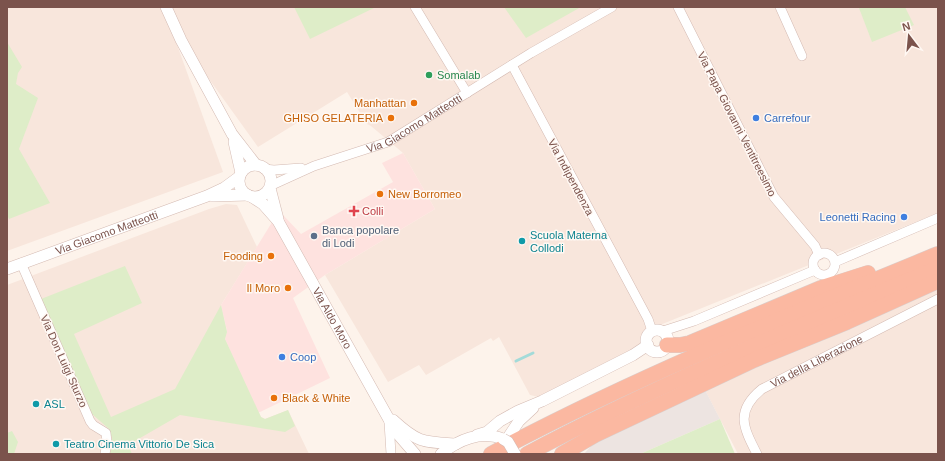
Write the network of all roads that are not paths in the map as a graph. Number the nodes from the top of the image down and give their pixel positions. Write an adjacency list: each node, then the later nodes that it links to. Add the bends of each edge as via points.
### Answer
1 (166, 7): 9 (street)
2 (415, 7): 8 (street)
3 (612, 7): 7 (street, Via Giacomo Matteotti)
4 (678, 7): 20 (street, Via Papa Giovanni Ventitreesimo, via 774,197 815,246)
5 (780, 7): 6 (street)
6 (802, 56)
7 (512, 65): 8 (street, Via Giacomo Matteotti); 28 (street, Via Indipendenza, via 648,319)
8 (467, 93): 10 (street, Via Giacomo Matteotti, via 388,142)
9 (232, 134): 11 (street); 12 (street)
10 (314, 166): 11 (street, Via Giacomo Matteotti, via 283,170); 13 (street, Via Giacomo Matteotti)
11 (260, 167): 12 (street, via 248,166); 13 (street, via 269,176)
12 (240, 175): 14 (street, Via Giacomo Matteotti); 15 (street, via 240,187)
13 (270, 187): 15 (street, via 261,195); 17 (street, Via Aldo Moro)
14 (207, 196): 15 (street, Via Giacomo Matteotti); 22 (street, Via Giacomo Matteotti)
15 (250, 196): 17 (street, Via Aldo Moro, via 263,204)
16 (938, 218): 21 (street)
17 (278, 221): 31 (street, Via Aldo Moro)
18 (938, 246): 28 (highway, via 856,278 821,288 690,343 680,345)
19 (938, 254): 40 (highway, via 680,362)
20 (819, 255): 21 (street, via 829,255); 25 (street, via 814,262)
21 (835, 262): 25 (street, via 833,270 827,275)
22 (21, 263): 24 (street, Via Giacomo Matteotti); 36 (street, Via Don Luigi Sturzo, via 90,421 106,433)
23 (938, 268): 41 (highway, via 683,377)
24 (7, 269)
25 (815, 270): 28 (street, via 694,321)
26 (938, 281): 32 (highway, via 754,360)
27 (937, 301): 44 (street, Via della Liberazione, via 769,384 754,395 747,408 744,422 746,434)
28 (663, 337): 29 (street, via 661,351); 29 (street, via 648,336)
29 (650, 348): 30 (street)
30 (542, 401): 33 (street, via 505,418 489,431); 34 (street, via 519,421)
31 (387, 415): 35 (street, Via Aldo Moro, via 417,439 432,443); 37 (street); 38 (street, Via Aldo Moro, via 399,437)
32 (595, 434): 42 (highway); 43 (highway)
33 (477, 435): 34 (street, via 488,435); 35 (street)
34 (509, 443)
35 (456, 444): 39 (street)
36 (105, 454)
37 (391, 454)
38 (415, 454)
39 (440, 454)
40 (491, 454)
41 (527, 454)
42 (562, 454)
43 (576, 454)
44 (757, 454)

